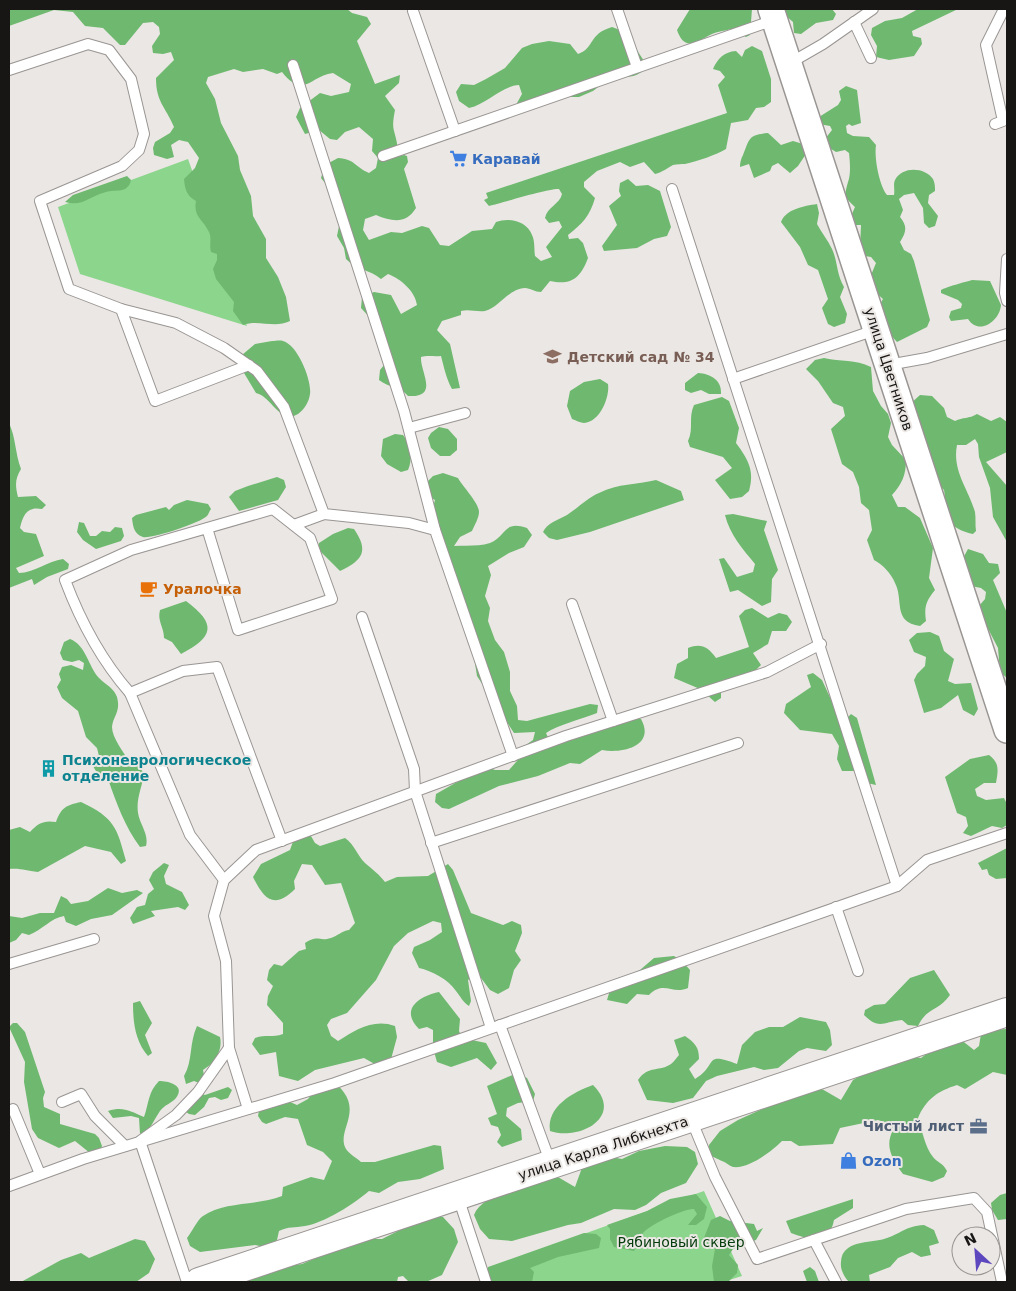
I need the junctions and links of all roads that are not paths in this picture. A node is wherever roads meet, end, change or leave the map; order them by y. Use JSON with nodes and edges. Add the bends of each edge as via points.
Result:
{"nodes":[{"id":1,"x":617,"y":9,"type":"edge"},
{"id":2,"x":874,"y":9,"type":"edge"},
{"id":3,"x":1004,"y":9,"type":"edge"},
{"id":4,"x":413,"y":11,"type":"dead end"},
{"id":5,"x":773,"y":14,"type":"edge"},
{"id":6,"x":854,"y":22,"type":"junction"},
{"id":7,"x":871,"y":58,"type":"dead end"},
{"id":8,"x":789,"y":64,"type":"junction"},
{"id":9,"x":293,"y":65,"type":"dead end"},
{"id":10,"x":637,"y":67,"type":"junction"},
{"id":11,"x":9,"y":70,"type":"edge"},
{"id":12,"x":995,"y":124,"type":"dead end"},
{"id":13,"x":456,"y":131,"type":"junction"},
{"id":14,"x":383,"y":156,"type":"dead end"},
{"id":15,"x":672,"y":189,"type":"dead end"},
{"id":16,"x":1007,"y":258,"type":"edge"},
{"id":17,"x":1007,"y":301,"type":"edge"},
{"id":18,"x":121,"y":309,"type":"junction"},
{"id":19,"x":876,"y":330,"type":"junction"},
{"id":20,"x":1007,"y":334,"type":"edge"},
{"id":21,"x":249,"y":365,"type":"junction"},
{"id":22,"x":888,"y":366,"type":"junction"},
{"id":23,"x":733,"y":380,"type":"junction"},
{"id":24,"x":465,"y":413,"type":"dead end"},
{"id":25,"x":409,"y":428,"type":"junction"},
{"id":26,"x":324,"y":514,"type":"junction"},
{"id":27,"x":294,"y":526,"type":"junction"},
{"id":28,"x":207,"y":528,"type":"junction"},
{"id":29,"x":435,"y":530,"type":"junction"},
{"id":30,"x":572,"y":604,"type":"dead end"},
{"id":31,"x":362,"y":617,"type":"dead end"},
{"id":32,"x":821,"y":644,"type":"junction"},
{"id":33,"x":130,"y":693,"type":"junction"},
{"id":34,"x":613,"y":721,"type":"junction"},
{"id":35,"x":1007,"y":730,"type":"edge"},
{"id":36,"x":738,"y":743,"type":"dead end"},
{"id":37,"x":513,"y":756,"type":"junction"},
{"id":38,"x":415,"y":791,"type":"junction"},
{"id":39,"x":1007,"y":833,"type":"edge"},
{"id":40,"x":282,"y":841,"type":"junction"},
{"id":41,"x":431,"y":843,"type":"junction"},
{"id":42,"x":224,"y":880,"type":"junction"},
{"id":43,"x":897,"y":886,"type":"junction"},
{"id":44,"x":836,"y":907,"type":"junction"},
{"id":45,"x":94,"y":939,"type":"dead end"},
{"id":46,"x":9,"y":964,"type":"edge"},
{"id":47,"x":858,"y":970,"type":"dead end"},
{"id":48,"x":1007,"y":1012,"type":"edge"},
{"id":49,"x":495,"y":1027,"type":"junction"},
{"id":50,"x":229,"y":1048,"type":"junction"},
{"id":51,"x":62,"y":1102,"type":"dead end"},
{"id":52,"x":13,"y":1109,"type":"dead end"},
{"id":53,"x":248,"y":1109,"type":"junction"},
{"id":54,"x":691,"y":1118,"type":"junction"},
{"id":55,"x":140,"y":1141,"type":"junction"},
{"id":56,"x":125,"y":1146,"type":"junction"},
{"id":57,"x":551,"y":1165,"type":"junction"},
{"id":58,"x":40,"y":1174,"type":"junction"},
{"id":59,"x":9,"y":1186,"type":"edge"},
{"id":60,"x":458,"y":1196,"type":"junction"},
{"id":61,"x":814,"y":1240,"type":"junction"},
{"id":62,"x":187,"y":1282,"type":"edge"},
{"id":63,"x":199,"y":1282,"type":"edge"},
{"id":64,"x":486,"y":1282,"type":"edge"},
{"id":65,"x":836,"y":1282,"type":"edge"},
{"id":66,"x":1002,"y":1282,"type":"edge"}],
"edges":[{"from":1,"to":10,"type":"lane"},
{"from":2,"to":6,"type":"lane"},
{"from":3,"to":12,"type":"lane","via":[[986,45],[1003,121]]},
{"from":4,"to":13,"type":"lane"},
{"from":5,"to":8,"type":"street","name":"улица Цветников"},
{"from":5,"to":10,"type":"lane"},
{"from":6,"to":7,"type":"lane"},
{"from":6,"to":8,"type":"lane"},
{"from":8,"to":19,"type":"street","name":"улица Цветников"},
{"from":9,"to":25,"type":"lane"},
{"from":10,"to":13,"type":"lane"},
{"from":11,"to":18,"type":"lane","via":[[88,44],[109,50],[131,79],[144,134],[139,150],[122,166],[40,201],[69,289]]},
{"from":13,"to":14,"type":"lane"},
{"from":15,"to":23,"type":"lane"},
{"from":16,"to":17,"type":"lane"},
{"from":18,"to":21,"type":"lane","via":[[176,323]]},
{"from":18,"to":21,"type":"lane","via":[[154,401]]},
{"from":19,"to":22,"type":"street","name":"улица Цветников"},
{"from":19,"to":23,"type":"lane"},
{"from":20,"to":22,"type":"lane"},
{"from":21,"to":26,"type":"lane","via":[[257,370],[284,407]]},
{"from":22,"to":35,"type":"street","name":"улица Цветников"},
{"from":23,"to":32,"type":"lane"},
{"from":24,"to":25,"type":"lane"},
{"from":25,"to":29,"type":"lane"},
{"from":26,"to":27,"type":"lane"},
{"from":26,"to":29,"type":"lane","via":[[409,523]]},
{"from":27,"to":28,"type":"lane","via":[[273,509]]},
{"from":27,"to":28,"type":"lane","via":[[310,538],[332,598],[238,630]]},
{"from":28,"to":33,"type":"lane","via":[[131,550],[65,580],[114,674]]},
{"from":29,"to":37,"type":"lane"},
{"from":30,"to":34,"type":"lane"},
{"from":31,"to":38,"type":"lane","via":[[414,769]]},
{"from":32,"to":34,"type":"lane","via":[[767,672]]},
{"from":32,"to":43,"type":"lane"},
{"from":33,"to":40,"type":"lane","via":[[183,671],[217,667]]},
{"from":33,"to":42,"type":"lane","via":[[190,835]]},
{"from":34,"to":37,"type":"lane"},
{"from":36,"to":41,"type":"lane"},
{"from":37,"to":38,"type":"lane"},
{"from":38,"to":40,"type":"lane"},
{"from":38,"to":41,"type":"lane"},
{"from":39,"to":43,"type":"lane","via":[[928,860]]},
{"from":40,"to":42,"type":"lane","via":[[256,850]]},
{"from":41,"to":49,"type":"lane"},
{"from":42,"to":50,"type":"lane","via":[[214,916],[226,961]]},
{"from":43,"to":44,"type":"lane"},
{"from":44,"to":47,"type":"lane"},
{"from":44,"to":49,"type":"lane"},
{"from":45,"to":46,"type":"lane"},
{"from":48,"to":54,"type":"main road","name":"улица Карла Либкнехта"},
{"from":49,"to":53,"type":"lane","via":[[335,1083]]},
{"from":49,"to":57,"type":"lane"},
{"from":50,"to":53,"type":"lane"},
{"from":50,"to":55,"type":"lane","via":[[198,1092],[176,1115]]},
{"from":51,"to":56,"type":"lane","via":[[81,1094],[95,1116]]},
{"from":52,"to":58,"type":"lane"},
{"from":53,"to":55,"type":"lane"},
{"from":54,"to":57,"type":"main road","name":"улица Карла Либкнехта"},
{"from":54,"to":61,"type":"lane","via":[[715,1177],[757,1258]]},
{"from":55,"to":56,"type":"lane"},
{"from":55,"to":62,"type":"lane"},
{"from":56,"to":58,"type":"lane"},
{"from":57,"to":60,"type":"main road","name":"улица Карла Либкнехта"},
{"from":58,"to":59,"type":"lane"},
{"from":60,"to":63,"type":"main road","name":"улица Карла Либкнехта"},
{"from":60,"to":64,"type":"lane"},
{"from":61,"to":65,"type":"lane"},
{"from":61,"to":66,"type":"lane","via":[[906,1209],[974,1198],[987,1212]]}]}
